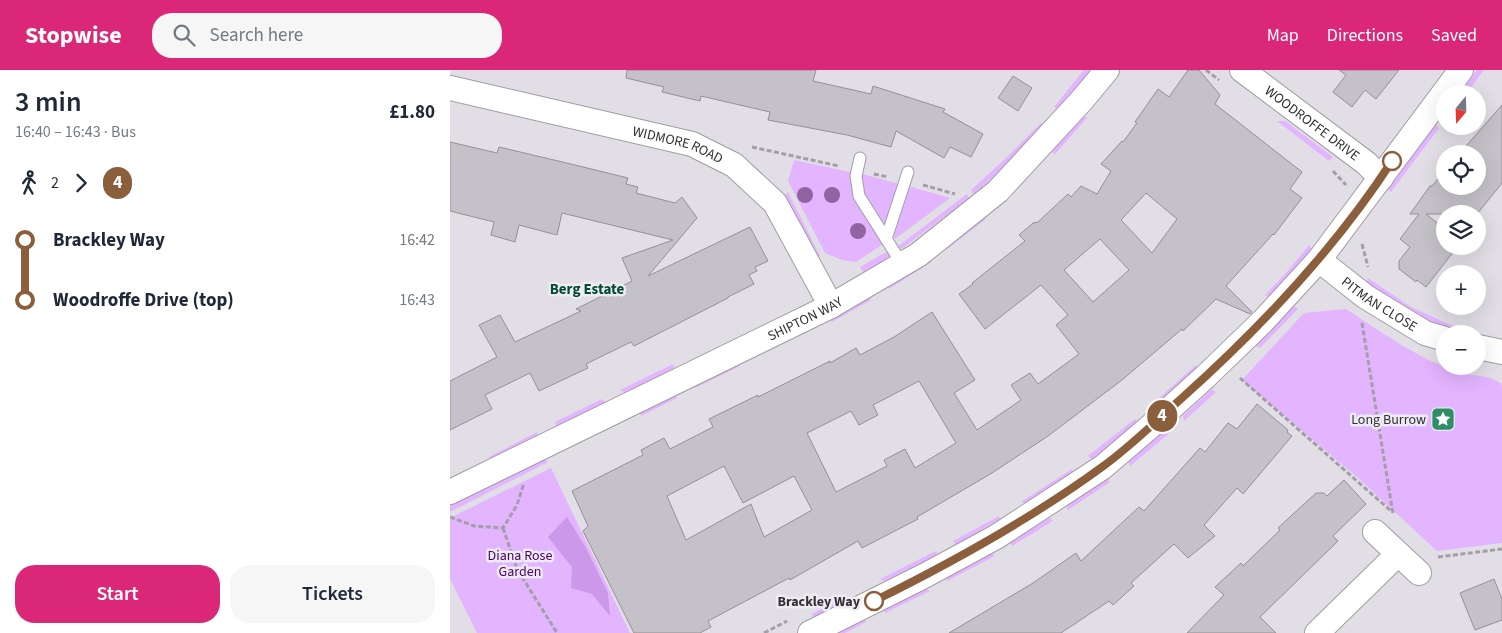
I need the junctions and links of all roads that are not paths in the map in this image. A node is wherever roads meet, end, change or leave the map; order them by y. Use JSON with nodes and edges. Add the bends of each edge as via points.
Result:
{"nodes":[{"id":1,"x":1107,"y":70,"type":"edge"},
{"id":2,"x":1242,"y":70,"type":"edge"},
{"id":3,"x":1461,"y":70,"type":"edge"},
{"id":4,"x":450,"y":88,"type":"edge"},
{"id":5,"x":860,"y":158,"type":"dead end"},
{"id":6,"x":1373,"y":171,"type":"junction"},
{"id":7,"x":908,"y":172,"type":"dead end"},
{"id":8,"x":886,"y":239,"type":"junction"},
{"id":9,"x":1319,"y":260,"type":"junction"},
{"id":10,"x":902,"y":264,"type":"junction"},
{"id":11,"x":831,"y":306,"type":"junction"},
{"id":12,"x":1436,"y":336,"type":"edge"},
{"id":13,"x":1486,"y":349,"type":"edge"},
{"id":14,"x":1502,"y":352,"type":"edge"},
{"id":15,"x":450,"y":492,"type":"edge"},
{"id":16,"x":1375,"y":532,"type":"road end"},
{"id":17,"x":1398,"y":554,"type":"junction"},
{"id":18,"x":1419,"y":573,"type":"road end"},
{"id":19,"x":810,"y":633,"type":"edge"},
{"id":20,"x":1318,"y":633,"type":"edge"}],
"edges":[{"from":1,"to":10,"type":"street","name":"SHIPTON WAY","via":[[998,191],[918,255]]},
{"from":2,"to":6,"type":"street","name":"WOODROFFE DRIVE"},
{"from":3,"to":6,"type":"street","via":[[1392,160]]},
{"from":4,"to":11,"type":"street","name":"WIDMORE ROAD","via":[[692,144],[734,165],[775,202]]},
{"from":5,"to":8,"type":"lane","via":[[856,176],[859,196]]},
{"from":6,"to":9,"type":"street"},
{"from":7,"to":8,"type":"lane"},
{"from":8,"to":10,"type":"lane"},
{"from":9,"to":12,"type":"street","name":"PITMAN CLOSE","via":[[1366,297],[1425,333]]},
{"from":9,"to":19,"type":"street","via":[[1205,377],[1103,467],[996,537]]},
{"from":10,"to":11,"type":"street","name":"SHIPTON WAY"},
{"from":11,"to":15,"type":"street","name":"SHIPTON WAY"},
{"from":13,"to":14,"type":"street"},
{"from":16,"to":17,"type":"street"},
{"from":17,"to":18,"type":"street"},
{"from":17,"to":20,"type":"street"}]}
